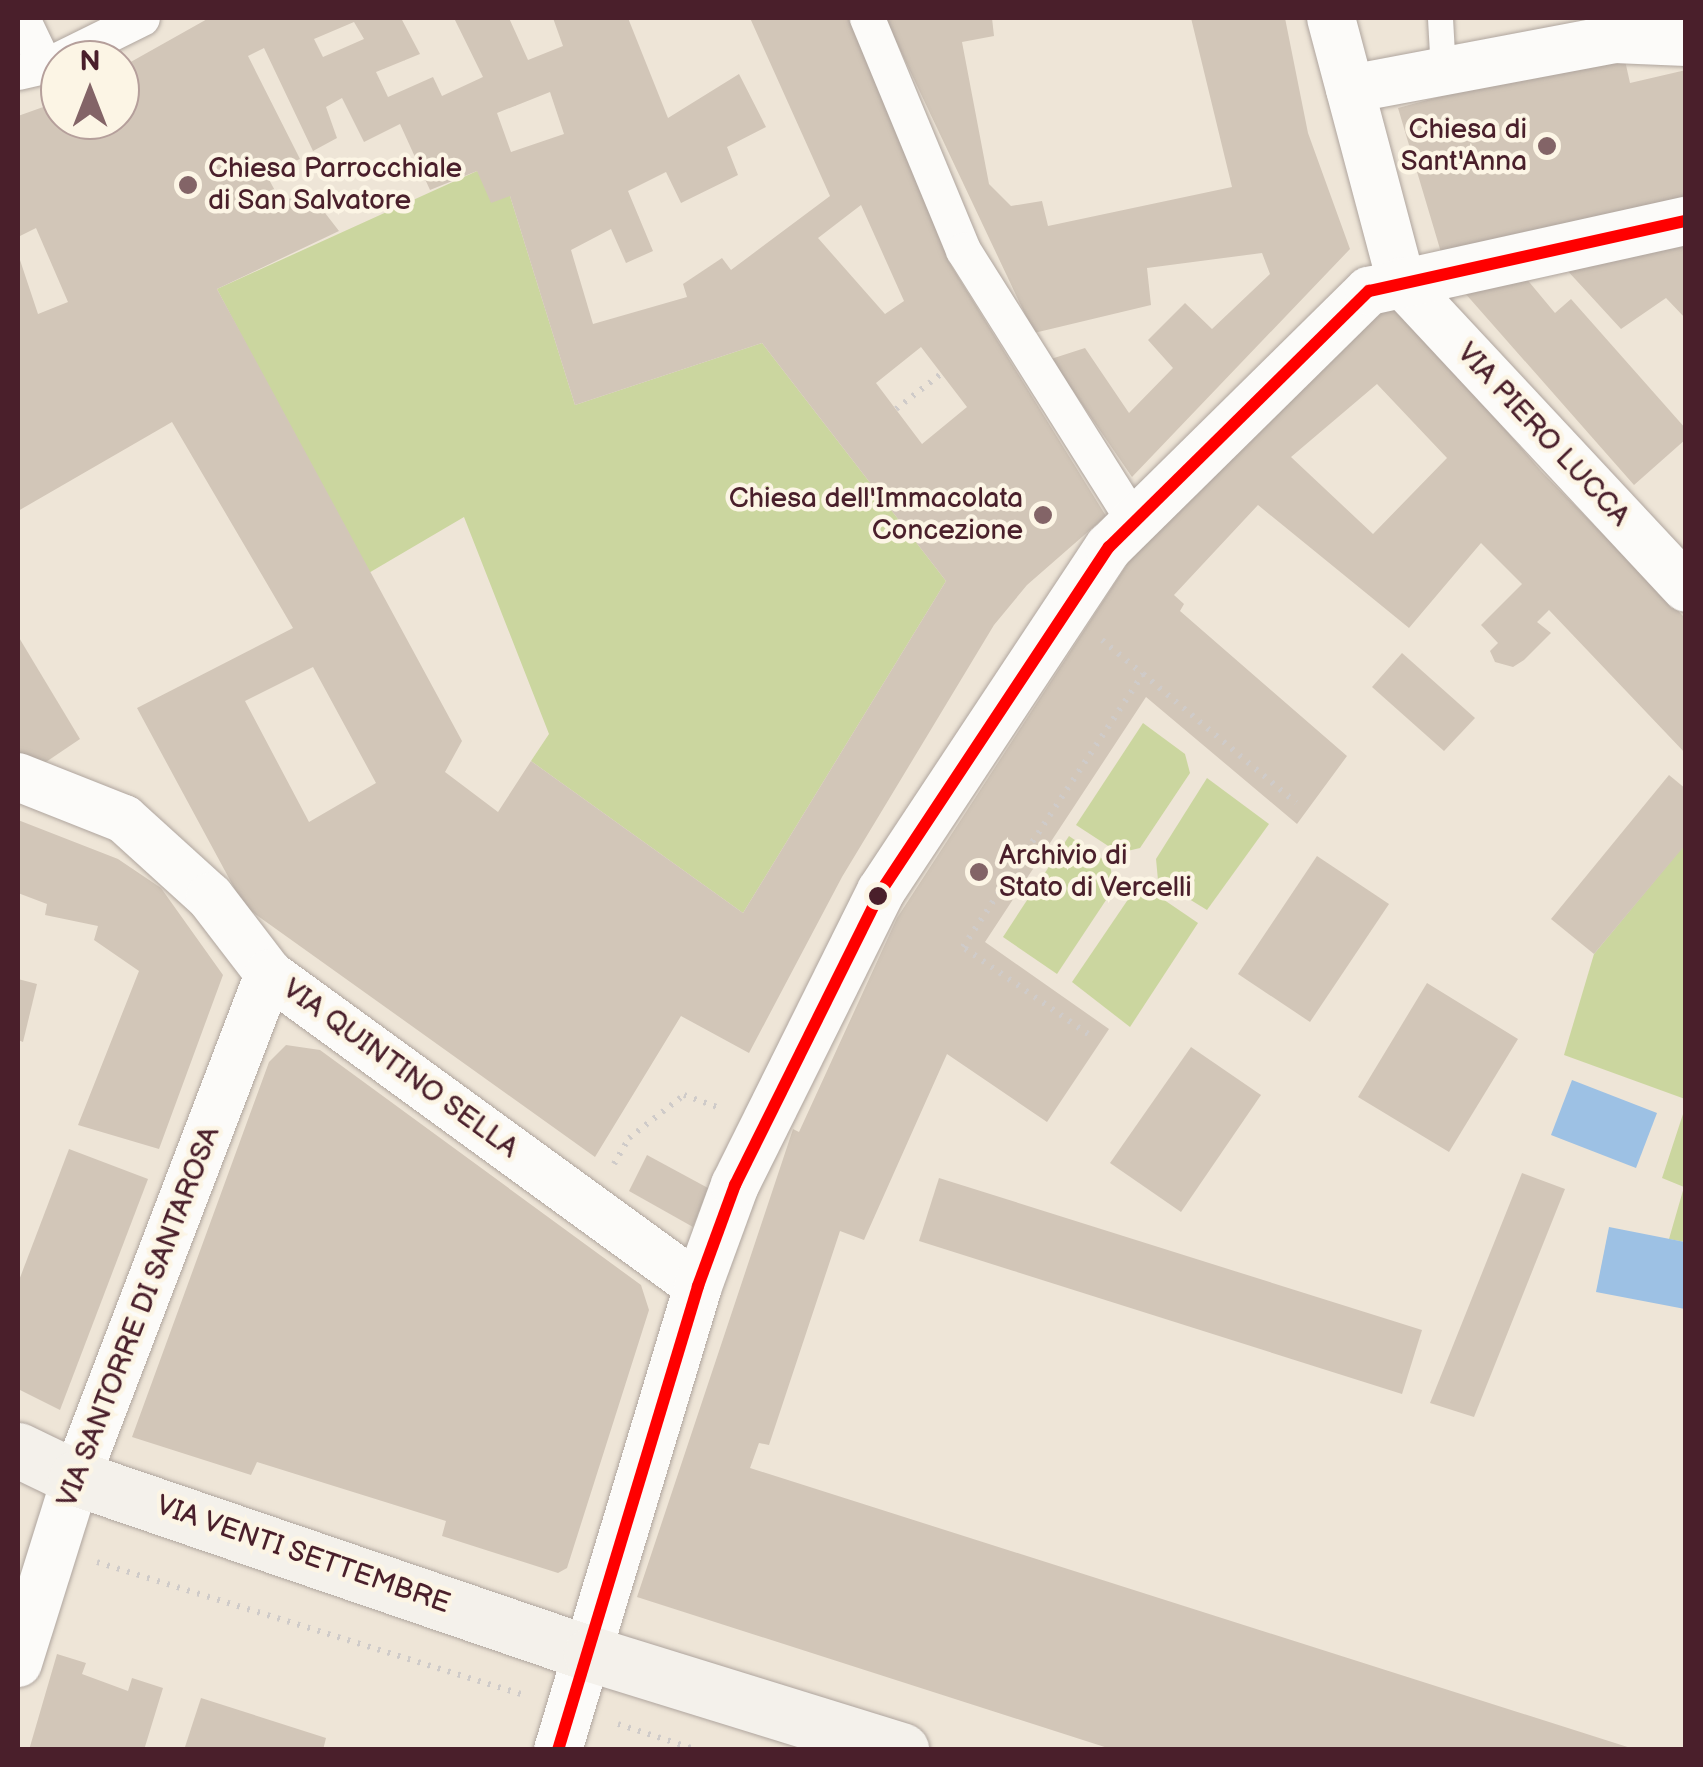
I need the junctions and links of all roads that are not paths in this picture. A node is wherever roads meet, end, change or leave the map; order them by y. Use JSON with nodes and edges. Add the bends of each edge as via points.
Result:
{"nodes":[{"id":1,"x":22,"y":18,"type":"edge"},
{"id":2,"x":142,"y":18,"type":"edge"},
{"id":3,"x":866,"y":18,"type":"edge"},
{"id":4,"x":1331,"y":18,"type":"edge"},
{"id":5,"x":1440,"y":18,"type":"edge"},
{"id":6,"x":1686,"y":42,"type":"edge"},
{"id":7,"x":31,"y":69,"type":"edge"},
{"id":8,"x":1443,"y":72,"type":"junction"},
{"id":9,"x":1350,"y":89,"type":"junction"},
{"id":10,"x":1686,"y":221,"type":"edge"},
{"id":11,"x":1401,"y":282,"type":"junction"},
{"id":12,"x":1133,"y":520,"type":"junction"},
{"id":13,"x":1686,"y":588,"type":"edge"},
{"id":14,"x":18,"y":777,"type":"edge"},
{"id":15,"x":270,"y":974,"type":"junction"},
{"id":16,"x":698,"y":1286,"type":"junction"},
{"id":17,"x":18,"y":1450,"type":"edge"},
{"id":18,"x":76,"y":1478,"type":"junction"},
{"id":19,"x":591,"y":1654,"type":"junction"},
{"id":20,"x":18,"y":1663,"type":"edge"},
{"id":21,"x":558,"y":1750,"type":"edge"},
{"id":22,"x":901,"y":1750,"type":"edge"}],
"edges":[{"from":1,"to":7,"type":"street"},
{"from":2,"to":7,"type":"street"},
{"from":3,"to":12,"type":"street","via":[[963,250]]},
{"from":4,"to":9,"type":"street"},
{"from":5,"to":8,"type":"lane"},
{"from":6,"to":8,"type":"street","via":[[1615,39]]},
{"from":8,"to":9,"type":"street"},
{"from":9,"to":11,"type":"street"},
{"from":10,"to":11,"type":"street"},
{"from":11,"to":12,"type":"street","via":[[1369,291]]},
{"from":11,"to":13,"type":"street","name":"VIA PIERO LUCCA"},
{"from":12,"to":16,"type":"street","via":[[946,817],[881,891],[839,1012],[736,1185]]},
{"from":14,"to":15,"type":"street","name":"VIA QUINTINO SELLA","via":[[124,820],[210,897]]},
{"from":15,"to":16,"type":"street","name":"VIA QUINTINO SELLA"},
{"from":15,"to":18,"type":"street","name":"VIA SANTORRE DI SANTAROSA"},
{"from":16,"to":19,"type":"street"},
{"from":17,"to":18,"type":"main road","name":"VIA VENTI SETTEMBRE"},
{"from":18,"to":19,"type":"main road","name":"VIA VENTI SETTEMBRE"},
{"from":18,"to":20,"type":"street","name":"VIA SANTORRE DI SANTAROSA"},
{"from":19,"to":21,"type":"street"},
{"from":19,"to":22,"type":"main road","name":"VIA VENTI SETTEMBRE"}]}
